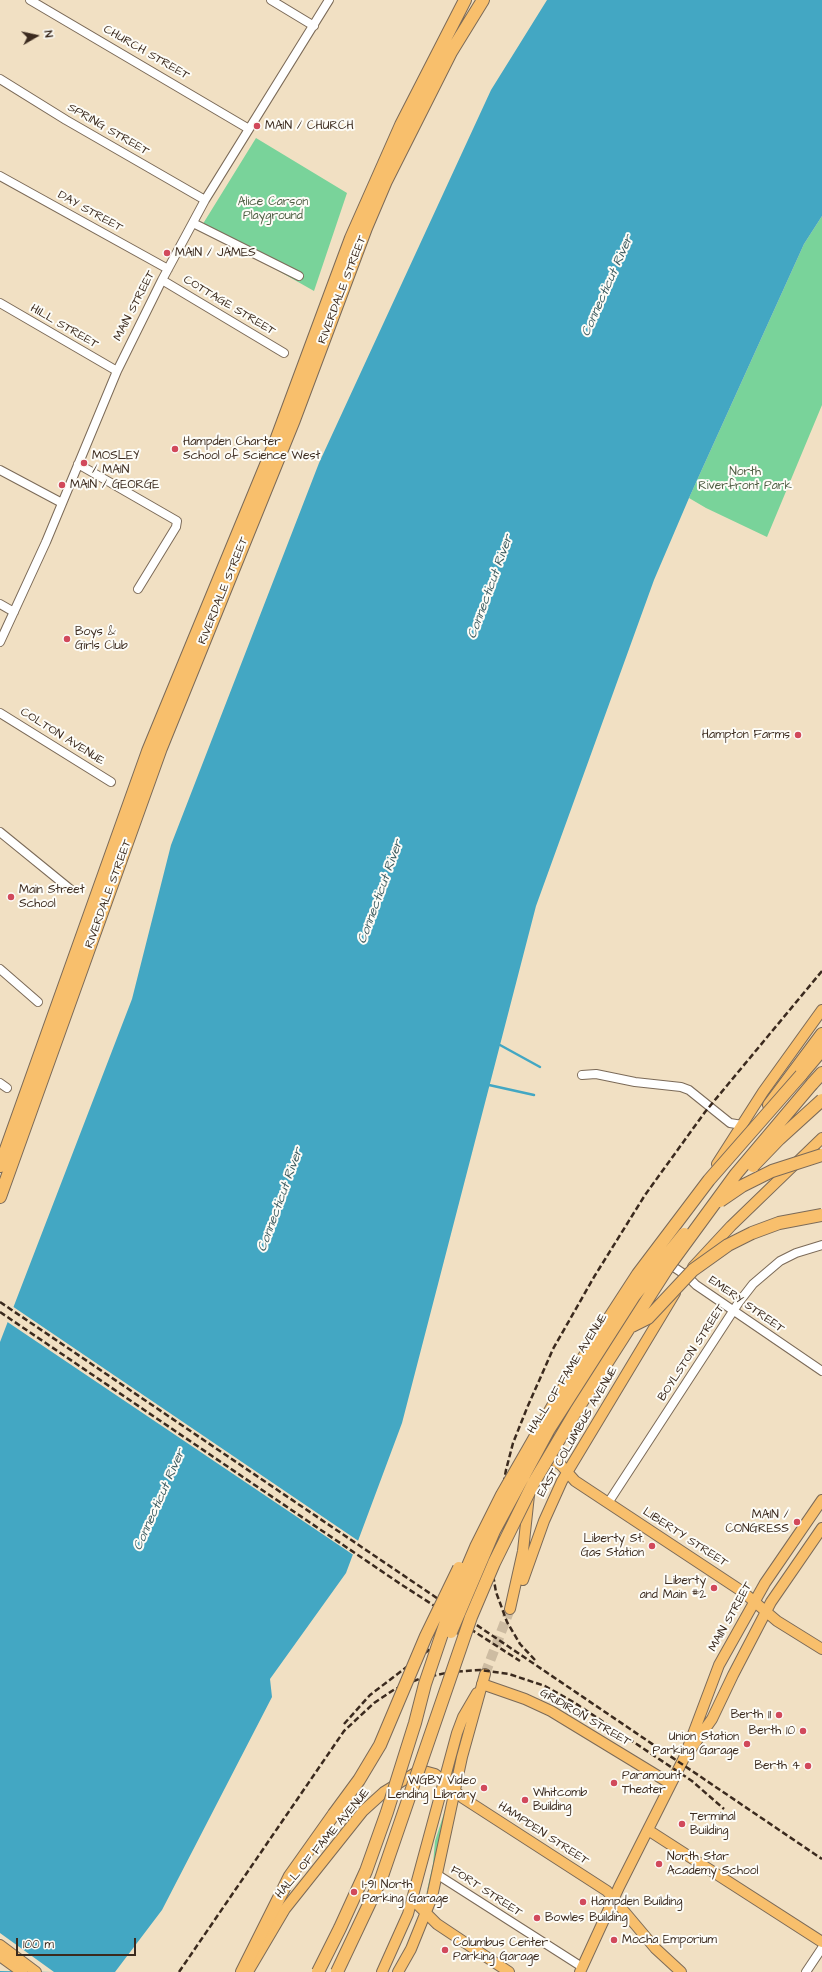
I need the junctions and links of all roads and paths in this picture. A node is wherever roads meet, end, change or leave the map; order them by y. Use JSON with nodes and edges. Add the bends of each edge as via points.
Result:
{"nodes":[{"id":1,"x":30,"y":0,"type":"edge"},
{"id":2,"x":271,"y":0,"type":"edge"},
{"id":3,"x":329,"y":0,"type":"edge"},
{"id":4,"x":465,"y":0,"type":"edge"},
{"id":5,"x":483,"y":0,"type":"edge"},
{"id":6,"x":488,"y":0,"type":"edge"},
{"id":7,"x":314,"y":26,"type":"junction"},
{"id":8,"x":451,"y":52,"type":"junction"},
{"id":9,"x":0,"y":79,"type":"edge"},
{"id":10,"x":249,"y":129,"type":"junction"},
{"id":11,"x":0,"y":176,"type":"edge"},
{"id":12,"x":205,"y":200,"type":"junction"},
{"id":13,"x":193,"y":223,"type":"junction"},
{"id":14,"x":168,"y":270,"type":"junction"},
{"id":15,"x":299,"y":276,"type":"dead end"},
{"id":16,"x":162,"y":280,"type":"junction"},
{"id":17,"x":0,"y":304,"type":"edge"},
{"id":18,"x":284,"y":353,"type":"dead end"},
{"id":19,"x":116,"y":371,"type":"junction"},
{"id":20,"x":78,"y":464,"type":"junction"},
{"id":21,"x":0,"y":470,"type":"edge"},
{"id":22,"x":62,"y":503,"type":"junction"},
{"id":23,"x":138,"y":589,"type":"dead end"},
{"id":24,"x":0,"y":604,"type":"edge"},
{"id":25,"x":14,"y":612,"type":"junction"},
{"id":26,"x":0,"y":642,"type":"edge"},
{"id":27,"x":0,"y":713,"type":"edge"},
{"id":28,"x":111,"y":782,"type":"dead end"},
{"id":29,"x":0,"y":832,"type":"edge"},
{"id":30,"x":70,"y":889,"type":"dead end"},
{"id":31,"x":0,"y":969,"type":"edge"},
{"id":32,"x":38,"y":1002,"type":"dead end"},
{"id":33,"x":822,"y":1010,"type":"edge"},
{"id":34,"x":822,"y":1034,"type":"edge"},
{"id":35,"x":822,"y":1050,"type":"edge"},
{"id":36,"x":798,"y":1072,"type":"junction"},
{"id":37,"x":822,"y":1073,"type":"edge"},
{"id":38,"x":582,"y":1075,"type":"dead end"},
{"id":39,"x":0,"y":1083,"type":"edge"},
{"id":40,"x":7,"y":1088,"type":"dead end"},
{"id":41,"x":822,"y":1100,"type":"edge"},
{"id":42,"x":744,"y":1131,"type":"junction"},
{"id":43,"x":822,"y":1138,"type":"edge"},
{"id":44,"x":822,"y":1155,"type":"edge"},
{"id":45,"x":0,"y":1166,"type":"edge"},
{"id":46,"x":0,"y":1197,"type":"edge"},
{"id":47,"x":822,"y":1215,"type":"edge"},
{"id":48,"x":685,"y":1244,"type":"junction"},
{"id":49,"x":822,"y":1245,"type":"edge"},
{"id":50,"x":659,"y":1257,"type":"junction"},
{"id":51,"x":687,"y":1276,"type":"junction"},
{"id":52,"x":635,"y":1292,"type":"junction"},
{"id":53,"x":667,"y":1308,"type":"junction"},
{"id":54,"x":734,"y":1310,"type":"junction"},
{"id":55,"x":629,"y":1328,"type":"junction"},
{"id":56,"x":822,"y":1371,"type":"edge"},
{"id":57,"x":539,"y":1444,"type":"junction"},
{"id":58,"x":568,"y":1472,"type":"junction"},
{"id":59,"x":822,"y":1500,"type":"edge"},
{"id":60,"x":608,"y":1503,"type":"junction"},
{"id":61,"x":489,"y":1521,"type":"junction"},
{"id":62,"x":822,"y":1528,"type":"edge"},
{"id":63,"x":753,"y":1601,"type":"junction"},
{"id":64,"x":510,"y":1609,"type":"joint"},
{"id":65,"x":766,"y":1612,"type":"junction"},
{"id":66,"x":822,"y":1649,"type":"edge"},
{"id":67,"x":485,"y":1674,"type":"tunnel mouth"},
{"id":68,"x":482,"y":1684,"type":"junction"},
{"id":69,"x":415,"y":1723,"type":"junction"},
{"id":70,"x":684,"y":1758,"type":"junction"},
{"id":71,"x":444,"y":1781,"type":"junction"},
{"id":72,"x":671,"y":1784,"type":"junction"},
{"id":73,"x":456,"y":1791,"type":"junction"},
{"id":74,"x":648,"y":1830,"type":"junction"},
{"id":75,"x":438,"y":1875,"type":"junction"},
{"id":76,"x":413,"y":1900,"type":"junction"},
{"id":77,"x":614,"y":1900,"type":"junction"},
{"id":78,"x":426,"y":1913,"type":"junction"},
{"id":79,"x":822,"y":1942,"type":"edge"},
{"id":80,"x":0,"y":1946,"type":"edge"},
{"id":81,"x":822,"y":1948,"type":"edge"},
{"id":82,"x":0,"y":1956,"type":"edge"},
{"id":83,"x":581,"y":1970,"type":"edge"},
{"id":84,"x":22,"y":1972,"type":"edge"},
{"id":85,"x":36,"y":1972,"type":"edge"},
{"id":86,"x":242,"y":1972,"type":"edge"},
{"id":87,"x":247,"y":1972,"type":"edge"},
{"id":88,"x":318,"y":1972,"type":"edge"},
{"id":89,"x":338,"y":1972,"type":"edge"},
{"id":90,"x":382,"y":1972,"type":"edge"},
{"id":91,"x":398,"y":1972,"type":"edge"},
{"id":92,"x":509,"y":1972,"type":"edge"},
{"id":93,"x":681,"y":1972,"type":"edge"},
{"id":94,"x":806,"y":1972,"type":"edge"}],
"edges":[{"from":1,"to":10,"type":"street","name":"CHURCH STREET"},
{"from":2,"to":7,"type":"street"},
{"from":3,"to":7,"type":"street","name":"MAIN STREET"},
{"from":4,"to":45,"type":"highway","name":"RIVERDALE STREET","via":[[401,125],[348,244],[275,443],[148,751]]},
{"from":5,"to":8,"type":"highway","name":"RIVERDALE STREET"},
{"from":6,"to":8,"type":"highway"},
{"from":7,"to":10,"type":"street","name":"MAIN STREET"},
{"from":8,"to":46,"type":"highway","name":"RIVERDALE STREET","via":[[386,181],[366,228],[294,420],[160,748]]},
{"from":9,"to":12,"type":"street","name":"SPRING STREET"},
{"from":10,"to":12,"type":"street","name":"MAIN STREET"},
{"from":11,"to":14,"type":"street","name":"DAY STREET"},
{"from":12,"to":13,"type":"street","name":"MAIN STREET"},
{"from":13,"to":14,"type":"street","name":"MAIN STREET"},
{"from":13,"to":15,"type":"street"},
{"from":14,"to":16,"type":"street","name":"MAIN STREET"},
{"from":16,"to":18,"type":"street","name":"COTTAGE STREET"},
{"from":16,"to":19,"type":"street","name":"MAIN STREET"},
{"from":17,"to":19,"type":"street","name":"HILL STREET"},
{"from":19,"to":20,"type":"street","name":"MAIN STREET"},
{"from":20,"to":22,"type":"street","name":"MAIN STREET"},
{"from":20,"to":23,"type":"street","via":[[177,522]]},
{"from":21,"to":22,"type":"street"},
{"from":22,"to":25,"type":"street","name":"MAIN STREET"},
{"from":24,"to":25,"type":"street"},
{"from":25,"to":26,"type":"street","name":"MAIN STREET"},
{"from":27,"to":28,"type":"street","name":"COLTON AVENUE"},
{"from":29,"to":30,"type":"street"},
{"from":31,"to":32,"type":"street"},
{"from":33,"to":42,"type":"main road","name":"HALL OF FAME AVENUE","via":[[772,1079]]},
{"from":34,"to":36,"type":"highway"},
{"from":35,"to":36,"type":"highway"},
{"from":36,"to":42,"type":"highway","bridge":true},
{"from":37,"to":48,"type":"highway","bridge":true,"via":[[736,1174]]},
{"from":38,"to":42,"type":"street","via":[[596,1074],[641,1083],[681,1087],[689,1090]]},
{"from":39,"to":40,"type":"street"},
{"from":41,"to":48,"type":"highway","bridge":true,"via":[[760,1158]]},
{"from":42,"to":50,"type":"main road","name":"HALL OF FAME AVENUE"},
{"from":42,"to":61,"type":"highway","bridge":true,"via":[[605,1322],[545,1419]]},
{"from":43,"to":51,"type":"main road","name":"EAST COLUMBUS AVENUE","via":[[731,1226]]},
{"from":44,"to":69,"type":"highway","bridge":true,"via":[[772,1171],[721,1201],[682,1237],[634,1296],[565,1403],[501,1518],[458,1612],[433,1683]]},
{"from":47,"to":55,"type":"highway","bridge":true,"via":[[779,1223],[728,1245],[693,1270],[648,1318]]},
{"from":48,"to":55,"type":"highway","bridge":true},
{"from":49,"to":54,"type":"street","name":"BOYLSTON STREET","via":[[796,1252],[771,1267],[753,1284]]},
{"from":50,"to":51,"type":"street","name":"EMERY STREET"},
{"from":50,"to":52,"type":"main road","name":"HALL OF FAME AVENUE"},
{"from":51,"to":53,"type":"main road","name":"EAST COLUMBUS AVENUE"},
{"from":51,"to":54,"type":"street","name":"EMERY STREET"},
{"from":52,"to":53,"type":"main road","via":[[645,1287],[656,1289],[664,1297]]},
{"from":52,"to":57,"type":"main road","name":"HALL OF FAME AVENUE","via":[[557,1411]]},
{"from":53,"to":58,"type":"main road","name":"EAST COLUMBUS AVENUE"},
{"from":54,"to":56,"type":"street","name":"EMERY STREET"},
{"from":54,"to":60,"type":"street","name":"BOYLSTON STREET"},
{"from":55,"to":89,"type":"highway","bridge":true,"via":[[550,1454],[494,1563],[462,1644],[381,1879]]},
{"from":57,"to":58,"type":"main road","name":"LIBERTY STREET"},
{"from":57,"to":64,"type":"main road","name":"HALL OF FAME AVENUE","via":[[533,1464],[523,1551]]},
{"from":58,"to":60,"type":"main road","name":"LIBERTY STREET","via":[[575,1481]]},
{"from":58,"to":64,"type":"main road","name":"EAST COLUMBUS AVENUE","via":[[550,1506]]},
{"from":59,"to":63,"type":"main road","name":"MAIN STREET"},
{"from":60,"to":63,"type":"main road","name":"LIBERTY STREET"},
{"from":61,"to":69,"type":"highway","bridge":true,"via":[[453,1601]]},
{"from":61,"to":86,"type":"highway","bridge":true,"via":[[467,1553],[444,1597],[376,1753],[286,1882]]},
{"from":62,"to":65,"type":"main road","name":"MAIN STREET"},
{"from":63,"to":65,"type":"main road","name":"LIBERTY STREET"},
{"from":63,"to":70,"type":"main road","name":"MAIN STREET","via":[[716,1672]]},
{"from":65,"to":66,"type":"main road","name":"LIBERTY STREET"},
{"from":65,"to":70,"type":"main road","name":"MAIN STREET","via":[[712,1719]]},
{"from":67,"to":68,"type":"main road"},
{"from":68,"to":71,"type":"main road","via":[[463,1717]]},
{"from":68,"to":72,"type":"main road","name":"GRIDIRON STREET","via":[[526,1699],[551,1711]]},
{"from":68,"to":73,"type":"main road","via":[[474,1721],[462,1757]]},
{"from":69,"to":88,"type":"highway","bridge":true,"via":[[366,1871]]},
{"from":70,"to":72,"type":"main road","name":"MAIN STREET"},
{"from":71,"to":73,"type":"main road","name":"HAMPDEN STREET"},
{"from":71,"to":76,"type":"main road"},
{"from":71,"to":87,"type":"main road","name":"HALL OF FAME AVENUE","via":[[435,1774],[420,1771],[378,1796],[290,1903]]},
{"from":72,"to":74,"type":"main road","name":"MAIN STREET"},
{"from":73,"to":75,"type":"main road"},
{"from":73,"to":77,"type":"main road","name":"HAMPDEN STREET","via":[[607,1890]]},
{"from":74,"to":77,"type":"main road","name":"MAIN STREET"},
{"from":74,"to":79,"type":"main road"},
{"from":75,"to":78,"type":"main road"},
{"from":75,"to":83,"type":"street","name":"FORT STREET"},
{"from":76,"to":78,"type":"main road"},
{"from":76,"to":90,"type":"main road"},
{"from":77,"to":83,"type":"main road","name":"MAIN STREET"},
{"from":77,"to":93,"type":"main road","name":"HAMPDEN STREET","via":[[655,1948]]},
{"from":78,"to":91,"type":"main road","via":[[411,1950]]},
{"from":78,"to":92,"type":"main road","via":[[437,1924]]},
{"from":80,"to":85,"type":"main road"},
{"from":81,"to":94,"type":"street"},
{"from":82,"to":84,"type":"main road"}]}
